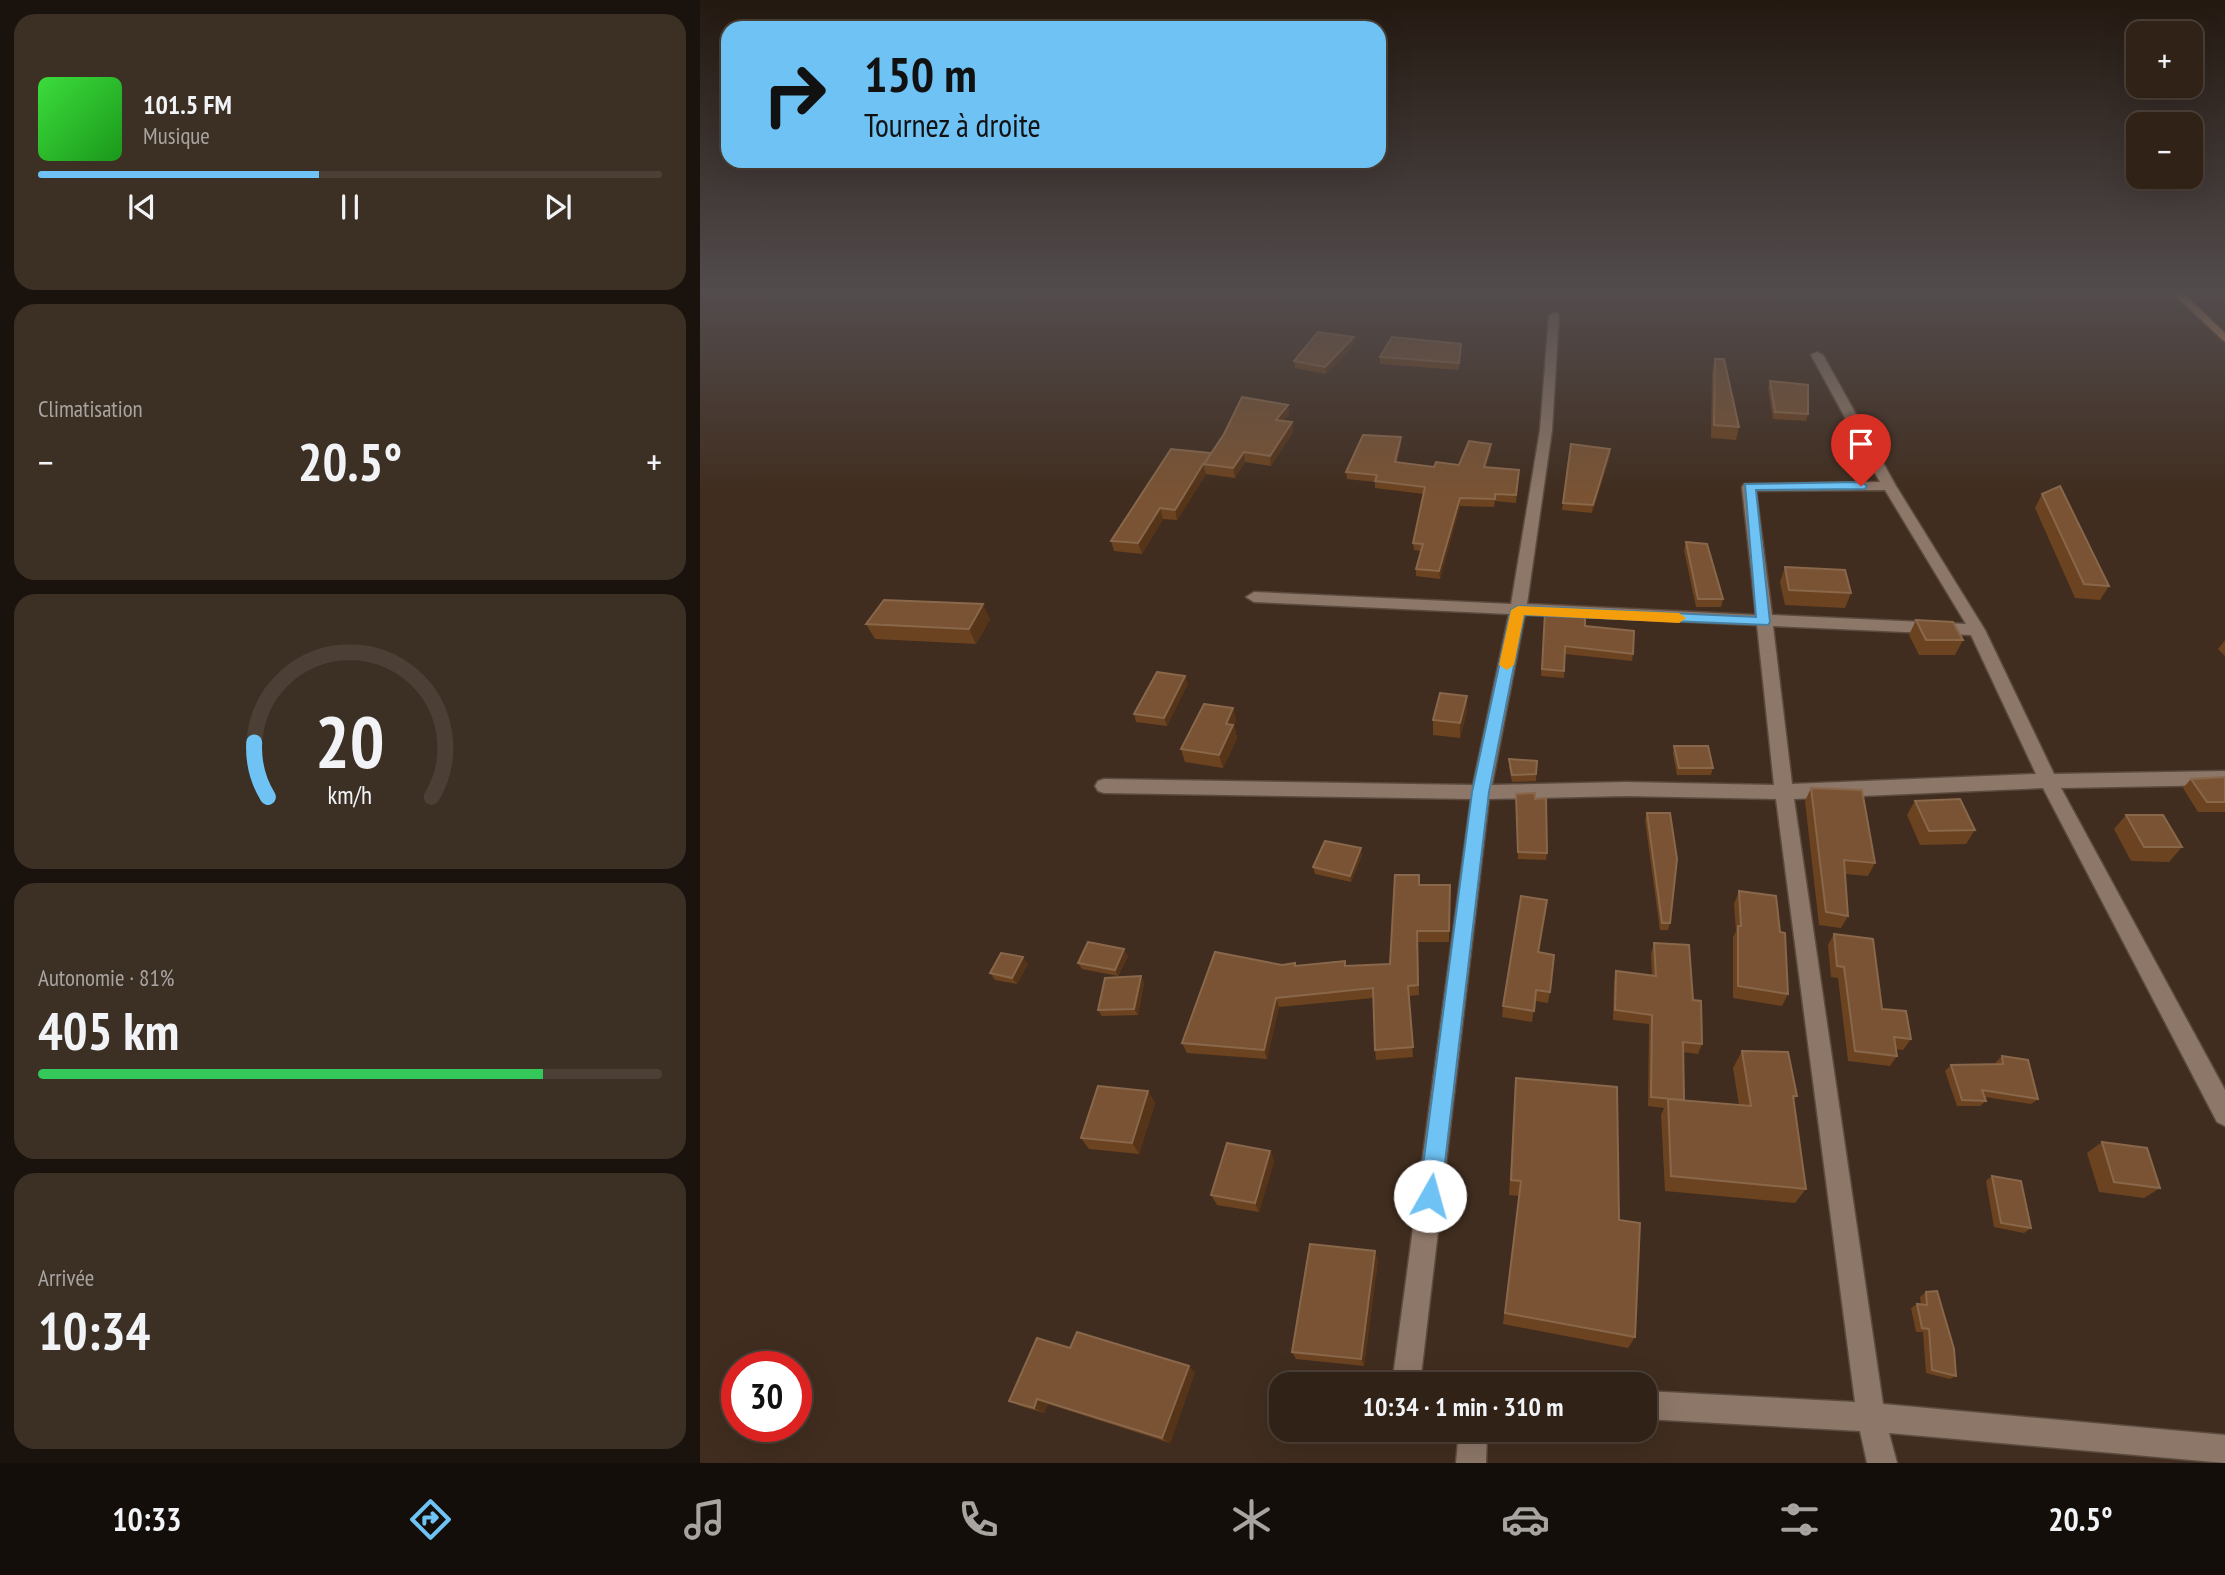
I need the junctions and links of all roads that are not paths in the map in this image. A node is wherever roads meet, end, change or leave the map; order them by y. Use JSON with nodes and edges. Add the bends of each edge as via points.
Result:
{"nodes":[{"id":1,"x":1551,"y":358,"type":"edge"},
{"id":2,"x":1819,"y":358,"type":"edge"},
{"id":3,"x":1889,"y":486,"type":"junction"},
{"id":4,"x":1254,"y":597,"type":"dead end"},
{"id":5,"x":1518,"y":610,"type":"junction"},
{"id":6,"x":1763,"y":622,"type":"junction"},
{"id":7,"x":1977,"y":630,"type":"junction"},
{"id":8,"x":2225,"y":778,"type":"edge"},
{"id":9,"x":2048,"y":781,"type":"junction"},
{"id":10,"x":1104,"y":786,"type":"dead end"},
{"id":11,"x":1481,"y":792,"type":"junction"},
{"id":12,"x":1784,"y":792,"type":"junction"},
{"id":13,"x":2225,"y":1114,"type":"edge"},
{"id":14,"x":1408,"y":1372,"type":"edge"},
{"id":15,"x":1657,"y":1406,"type":"edge"},
{"id":16,"x":1871,"y":1417,"type":"junction"},
{"id":17,"x":1472,"y":1442,"type":"edge"},
{"id":18,"x":2225,"y":1449,"type":"edge"},
{"id":19,"x":1471,"y":1463,"type":"edge"},
{"id":20,"x":1882,"y":1463,"type":"edge"}],
"edges":[{"from":1,"to":5,"type":"street","via":[[1546,430]]},
{"from":2,"to":3,"type":"street"},
{"from":3,"to":6,"type":"street","via":[[1749,486]]},
{"from":3,"to":7,"type":"street"},
{"from":4,"to":5,"type":"street"},
{"from":5,"to":6,"type":"street"},
{"from":5,"to":11,"type":"street"},
{"from":6,"to":7,"type":"street"},
{"from":6,"to":12,"type":"street"},
{"from":7,"to":9,"type":"street"},
{"from":8,"to":9,"type":"street"},
{"from":9,"to":12,"type":"street"},
{"from":9,"to":13,"type":"street"},
{"from":10,"to":11,"type":"street"},
{"from":11,"to":12,"type":"street"},
{"from":11,"to":14,"type":"street"},
{"from":12,"to":16,"type":"street"},
{"from":15,"to":16,"type":"street"},
{"from":16,"to":18,"type":"street"},
{"from":16,"to":20,"type":"street"},
{"from":17,"to":19,"type":"street"}]}
